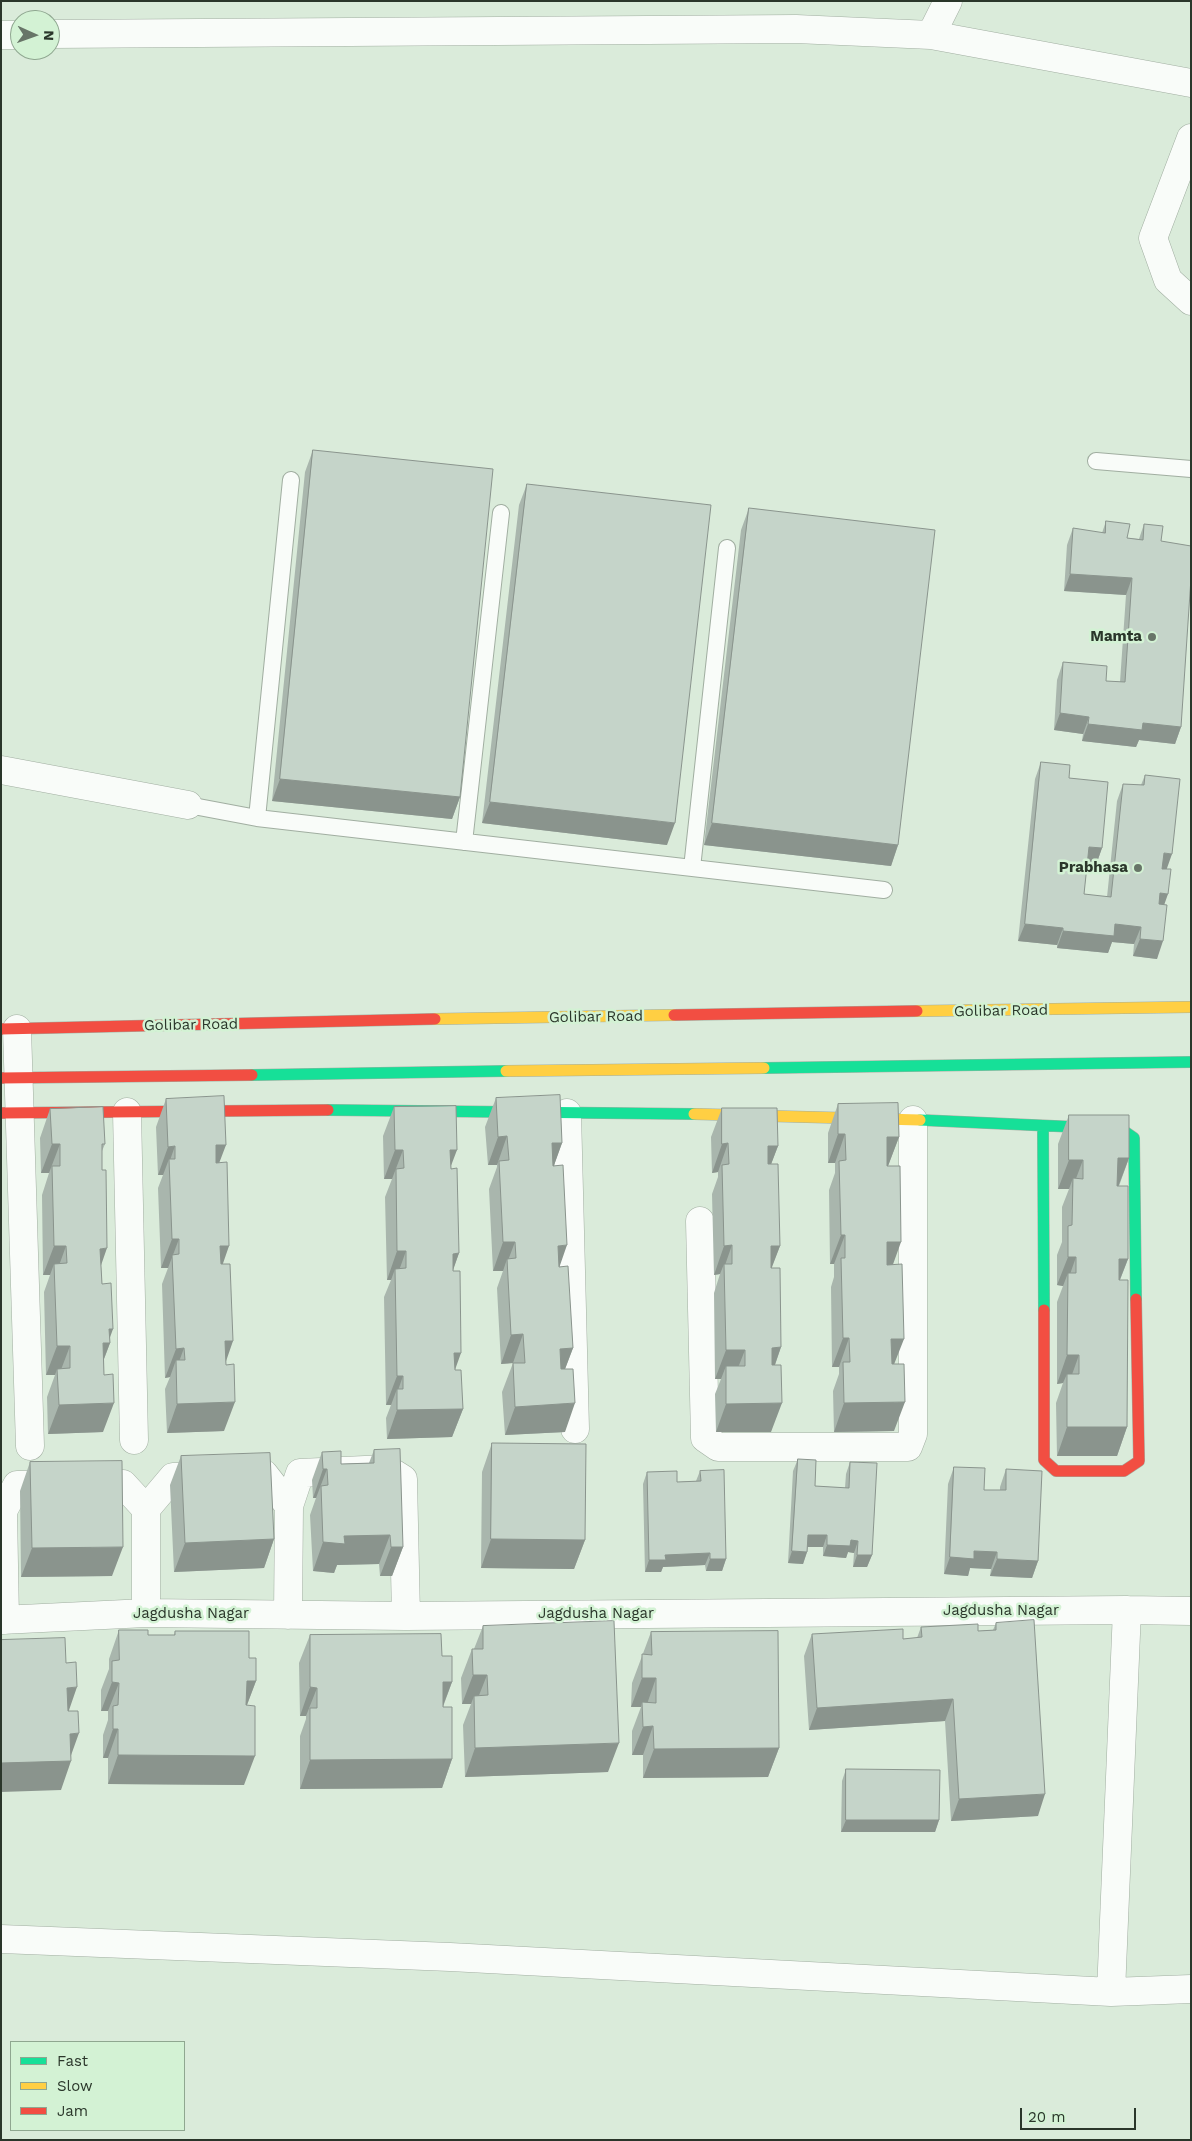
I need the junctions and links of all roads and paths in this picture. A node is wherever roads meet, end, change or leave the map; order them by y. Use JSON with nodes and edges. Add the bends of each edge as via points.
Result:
{"nodes":[{"id":1,"x":948,"y":1,"type":"edge"},
{"id":2,"x":60,"y":34,"type":"edge"},
{"id":3,"x":931,"y":35,"type":"junction"},
{"id":4,"x":1191,"y":83,"type":"edge"},
{"id":5,"x":1191,"y":138,"type":"edge"},
{"id":6,"x":1191,"y":301,"type":"edge"},
{"id":7,"x":1096,"y":461,"type":"dead end"},
{"id":8,"x":1191,"y":469,"type":"edge"},
{"id":9,"x":291,"y":480,"type":"dead end"},
{"id":10,"x":501,"y":513,"type":"dead end"},
{"id":11,"x":727,"y":548,"type":"dead end"},
{"id":12,"x":1,"y":770,"type":"edge"},
{"id":13,"x":188,"y":805,"type":"joint"},
{"id":14,"x":257,"y":818,"type":"junction"},
{"id":15,"x":464,"y":842,"type":"junction"},
{"id":16,"x":692,"y":868,"type":"junction"},
{"id":17,"x":884,"y":890,"type":"dead end"},
{"id":18,"x":1191,"y":1007,"type":"edge"},
{"id":19,"x":9,"y":1029,"type":"edge"},
{"id":20,"x":1191,"y":1062,"type":"edge"},
{"id":21,"x":10,"y":1078,"type":"edge"},
{"id":22,"x":10,"y":1112,"type":"edge"},
{"id":23,"x":127,"y":1112,"type":"junction"},
{"id":24,"x":568,"y":1113,"type":"junction"},
{"id":25,"x":913,"y":1120,"type":"junction"},
{"id":26,"x":1043,"y":1126,"type":"junction"},
{"id":27,"x":700,"y":1221,"type":"dead end"},
{"id":28,"x":575,"y":1429,"type":"edge"},
{"id":29,"x":134,"y":1440,"type":"dead end"},
{"id":30,"x":30,"y":1446,"type":"dead end"},
{"id":31,"x":289,"y":1506,"type":"junction"},
{"id":32,"x":146,"y":1509,"type":"junction"},
{"id":33,"x":2,"y":1510,"type":"edge"},
{"id":34,"x":1127,"y":1610,"type":"junction"},
{"id":35,"x":1191,"y":1611,"type":"edge"},
{"id":36,"x":146,"y":1613,"type":"junction"},
{"id":37,"x":288,"y":1614,"type":"junction"},
{"id":38,"x":406,"y":1616,"type":"junction"},
{"id":39,"x":3,"y":1620,"type":"edge"},
{"id":40,"x":1,"y":1939,"type":"edge"},
{"id":41,"x":1191,"y":1989,"type":"edge"},
{"id":42,"x":1111,"y":1992,"type":"junction"}],
"edges":[{"from":1,"to":3,"type":"street"},
{"from":2,"to":3,"type":"street","via":[[796,29]]},
{"from":3,"to":4,"type":"street"},
{"from":5,"to":6,"type":"street","via":[[1153,238],[1168,280]]},
{"from":7,"to":8,"type":"lane"},
{"from":9,"to":14,"type":"lane"},
{"from":10,"to":15,"type":"lane"},
{"from":11,"to":16,"type":"lane"},
{"from":12,"to":13,"type":"street"},
{"from":13,"to":14,"type":"lane"},
{"from":14,"to":15,"type":"lane"},
{"from":15,"to":16,"type":"lane"},
{"from":16,"to":17,"type":"lane"},
{"from":18,"to":19,"type":"street","name":"Golibar Road","via":[[447,1018]]},
{"from":19,"to":21,"type":"street"},
{"from":20,"to":21,"type":"street"},
{"from":21,"to":22,"type":"street"},
{"from":22,"to":23,"type":"street"},
{"from":22,"to":30,"type":"street"},
{"from":23,"to":24,"type":"street","via":[[363,1110]]},
{"from":23,"to":29,"type":"street"},
{"from":24,"to":25,"type":"street"},
{"from":24,"to":28,"type":"street"},
{"from":25,"to":26,"type":"street"},
{"from":25,"to":27,"type":"street","via":[[913,1434],[908,1446],[718,1447],[705,1438]]},
{"from":26,"to":26,"type":"street","via":[[1121,1129],[1134,1138],[1139,1461],[1124,1471],[1056,1471],[1044,1460]]},
{"from":31,"to":32,"type":"street","via":[[264,1474],[172,1477]]},
{"from":31,"to":37,"type":"street"},
{"from":31,"to":38,"type":"street","via":[[300,1472],[386,1469],[403,1479]]},
{"from":32,"to":33,"type":"street","via":[[123,1484],[55,1484],[17,1485]]},
{"from":32,"to":36,"type":"street"},
{"from":33,"to":39,"type":"street"},
{"from":34,"to":35,"type":"street","name":"Jagdusha Nagar"},
{"from":34,"to":38,"type":"street","name":"Jagdusha Nagar"},
{"from":34,"to":42,"type":"street"},
{"from":36,"to":37,"type":"street","name":"Jagdusha Nagar"},
{"from":36,"to":39,"type":"street","name":"Jagdusha Nagar"},
{"from":37,"to":38,"type":"street","name":"Jagdusha Nagar"},
{"from":40,"to":42,"type":"street","via":[[450,1957]]},
{"from":41,"to":42,"type":"street"}]}
